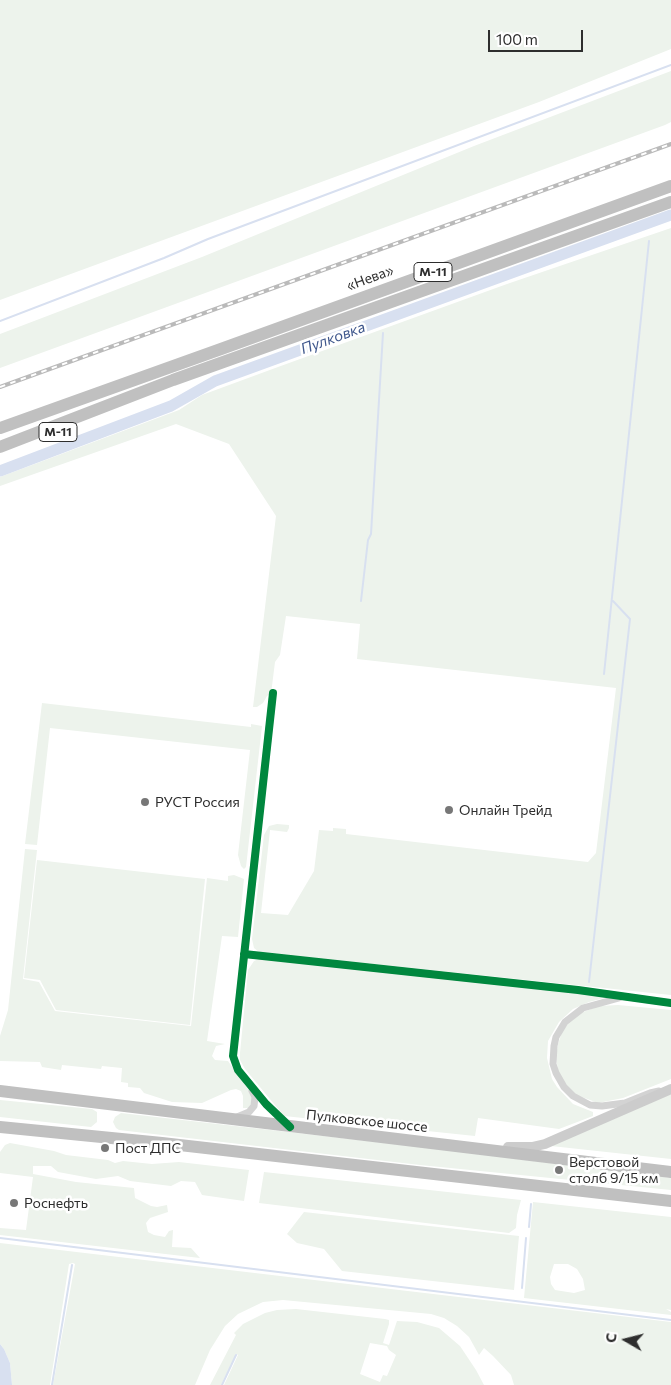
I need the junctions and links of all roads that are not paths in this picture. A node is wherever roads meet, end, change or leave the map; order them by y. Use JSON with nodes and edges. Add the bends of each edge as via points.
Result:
{"nodes":[{"id":1,"x":671,"y":186,"type":"edge"},
{"id":2,"x":671,"y":202,"type":"edge"},
{"id":3,"x":226,"y":362,"type":"junction"},
{"id":4,"x":108,"y":390,"type":"junction"},
{"id":5,"x":0,"y":428,"type":"edge"},
{"id":6,"x":0,"y":436,"type":"edge"},
{"id":7,"x":0,"y":447,"type":"edge"},
{"id":8,"x":0,"y":456,"type":"edge"},
{"id":9,"x":273,"y":693,"type":"dead end"},
{"id":10,"x":244,"y":954,"type":"junction"},
{"id":11,"x":622,"y":997,"type":"junction"},
{"id":12,"x":671,"y":1003,"type":"edge"},
{"id":13,"x":250,"y":1086,"type":"junction"},
{"id":14,"x":670,"y":1090,"type":"edge"},
{"id":15,"x":0,"y":1091,"type":"edge"},
{"id":16,"x":232,"y":1119,"type":"junction"},
{"id":17,"x":0,"y":1127,"type":"edge"},
{"id":18,"x":290,"y":1127,"type":"junction"},
{"id":19,"x":488,"y":1150,"type":"junction"},
{"id":20,"x":669,"y":1172,"type":"edge"},
{"id":21,"x":671,"y":1199,"type":"edge"}],
"edges":[{"from":1,"to":4,"type":"highway","name":"«Нева»","number":"М-11"},
{"from":2,"to":3,"type":"highway","number":"М-11"},
{"from":3,"to":7,"type":"highway","number":"М-11"},
{"from":3,"to":8,"type":"highway","number":"М-11"},
{"from":4,"to":5,"type":"highway","name":"«Нева»","number":"М-11"},
{"from":4,"to":6,"type":"highway","name":"«Нева»","number":"М-11"},
{"from":9,"to":10,"type":"street"},
{"from":10,"to":11,"type":"street"},
{"from":10,"to":13,"type":"street","via":[[233,1056],[238,1070]]},
{"from":11,"to":12,"type":"street"},
{"from":11,"to":14,"type":"street","via":[[583,1008],[565,1022],[554,1046],[556,1073],[573,1096],[602,1106],[625,1104],[650,1093]]},
{"from":13,"to":16,"type":"street","via":[[255,1097],[254,1106],[246,1114]]},
{"from":13,"to":18,"type":"street"},
{"from":14,"to":19,"type":"main road","via":[[545,1144]]},
{"from":15,"to":16,"type":"highway","name":"Пулковское шоссе"},
{"from":16,"to":18,"type":"highway","name":"Пулковское шоссе"},
{"from":17,"to":21,"type":"highway"},
{"from":18,"to":19,"type":"highway","name":"Пулковское шоссе"},
{"from":19,"to":20,"type":"highway","name":"Пулковское шоссе"}]}
